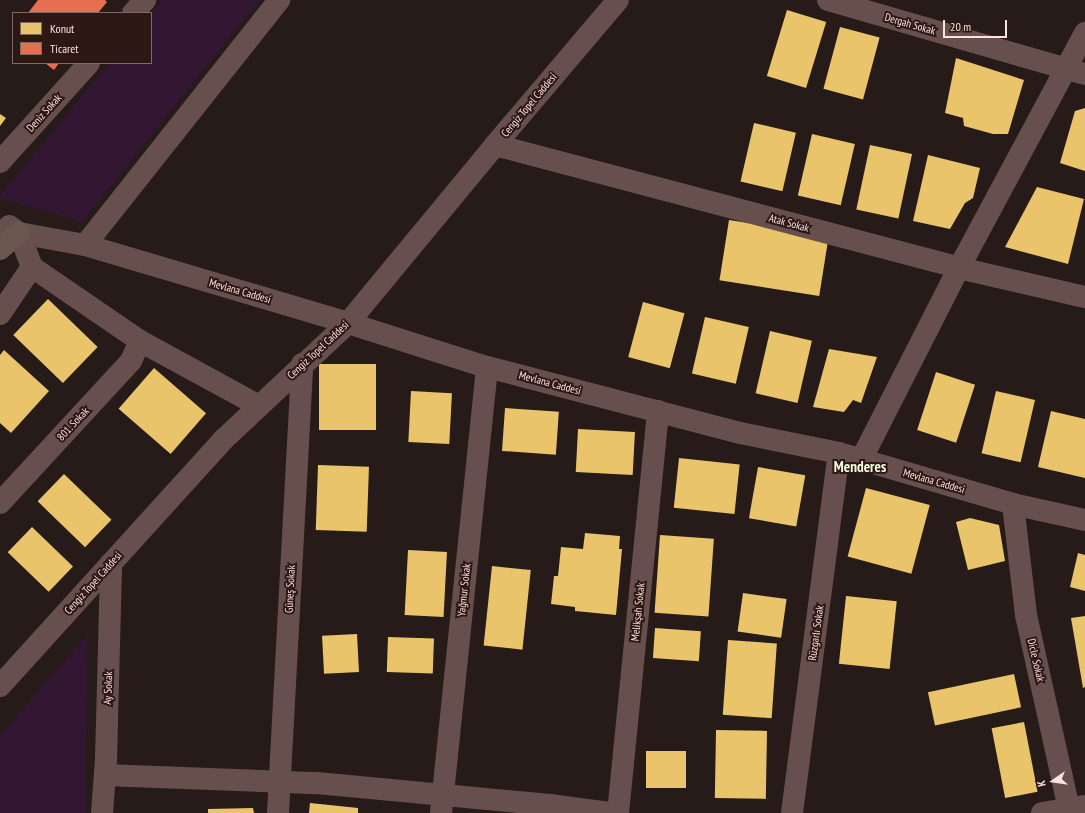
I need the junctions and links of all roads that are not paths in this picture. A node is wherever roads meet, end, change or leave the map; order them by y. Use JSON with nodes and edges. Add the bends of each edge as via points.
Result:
{"nodes":[{"id":1,"x":280,"y":0,"type":"edge"},
{"id":2,"x":618,"y":0,"type":"edge"},
{"id":3,"x":828,"y":0,"type":"edge"},
{"id":4,"x":1085,"y":33,"type":"edge"},
{"id":5,"x":88,"y":64,"type":"edge"},
{"id":6,"x":1075,"y":71,"type":"edge"},
{"id":7,"x":495,"y":145,"type":"junction"},
{"id":8,"x":0,"y":162,"type":"edge"},
{"id":9,"x":0,"y":220,"type":"edge"},
{"id":10,"x":6,"y":235,"type":"edge"},
{"id":11,"x":85,"y":245,"type":"junction"},
{"id":12,"x":0,"y":249,"type":"edge"},
{"id":13,"x":32,"y":267,"type":"junction"},
{"id":14,"x":959,"y":268,"type":"junction"},
{"id":15,"x":1085,"y":297,"type":"edge"},
{"id":16,"x":0,"y":314,"type":"edge"},
{"id":17,"x":348,"y":322,"type":"junction"},
{"id":18,"x":140,"y":341,"type":"junction"},
{"id":19,"x":302,"y":364,"type":"junction"},
{"id":20,"x":487,"y":367,"type":"junction"},
{"id":21,"x":259,"y":406,"type":"junction"},
{"id":22,"x":658,"y":411,"type":"junction"},
{"id":23,"x":839,"y":453,"type":"junction"},
{"id":24,"x":861,"y":460,"type":"junction"},
{"id":25,"x":0,"y":503,"type":"edge"},
{"id":26,"x":1013,"y":504,"type":"junction"},
{"id":27,"x":1085,"y":520,"type":"edge"},
{"id":28,"x":112,"y":563,"type":"junction"},
{"id":29,"x":0,"y":686,"type":"edge"},
{"id":30,"x":105,"y":775,"type":"junction"},
{"id":31,"x":280,"y":782,"type":"junction"},
{"id":32,"x":441,"y":804,"type":"edge"},
{"id":33,"x":1075,"y":809,"type":"edge"},
{"id":34,"x":102,"y":813,"type":"edge"},
{"id":35,"x":278,"y":813,"type":"edge"},
{"id":36,"x":611,"y":813,"type":"edge"},
{"id":37,"x":618,"y":813,"type":"edge"},
{"id":38,"x":792,"y":813,"type":"edge"},
{"id":39,"x":1042,"y":813,"type":"edge"}],
"edges":[{"from":1,"to":11,"type":"street"},
{"from":2,"to":7,"type":"street","name":"Cengiz Topel Caddesi"},
{"from":3,"to":6,"type":"street","name":"Dergah Sokak"},
{"from":4,"to":6,"type":"street"},
{"from":5,"to":8,"type":"street","name":"Deniz Sokak"},
{"from":6,"to":14,"type":"street"},
{"from":7,"to":14,"type":"street","name":"Atak Sokak"},
{"from":7,"to":17,"type":"street","name":"Cengiz Topel Caddesi"},
{"from":9,"to":10,"type":"street"},
{"from":10,"to":11,"type":"street","name":"Mevlana Caddesi"},
{"from":10,"to":12,"type":"main road"},
{"from":10,"to":13,"type":"street"},
{"from":11,"to":17,"type":"street","name":"Mevlana Caddesi"},
{"from":13,"to":16,"type":"street"},
{"from":13,"to":18,"type":"street"},
{"from":14,"to":15,"type":"street","name":"Atak Sokak"},
{"from":14,"to":24,"type":"street"},
{"from":17,"to":19,"type":"street","name":"Cengiz Topel Caddesi"},
{"from":17,"to":20,"type":"street","name":"Mevlana Caddesi"},
{"from":18,"to":21,"type":"street"},
{"from":18,"to":25,"type":"street","name":"801. Sokak","via":[[131,361]]},
{"from":19,"to":21,"type":"street","name":"Cengiz Topel Caddesi"},
{"from":19,"to":31,"type":"street","name":"Güneş Sokak"},
{"from":20,"to":22,"type":"street","name":"Mevlana Caddesi"},
{"from":20,"to":32,"type":"street","name":"Yağmur Sokak"},
{"from":21,"to":28,"type":"street","name":"Cengiz Topel Caddesi","via":[[223,440]]},
{"from":22,"to":23,"type":"street","name":"Mevlana Caddesi","via":[[740,433]]},
{"from":22,"to":37,"type":"street","name":"Melikşah Sokak"},
{"from":23,"to":24,"type":"street","name":"Mevlana Caddesi"},
{"from":23,"to":38,"type":"street","name":"Rüzgarlı Sokak"},
{"from":24,"to":26,"type":"street","name":"Mevlana Caddesi"},
{"from":26,"to":27,"type":"street","name":"Mevlana Caddesi"},
{"from":26,"to":33,"type":"street","name":"Dicle Sokak","via":[[1026,615]]},
{"from":28,"to":29,"type":"street","name":"Cengiz Topel Caddesi"},
{"from":28,"to":30,"type":"street","name":"Ay Sokak"},
{"from":30,"to":31,"type":"street"},
{"from":30,"to":34,"type":"street","name":"Ay Sokak"},
{"from":31,"to":32,"type":"street","via":[[317,783]]},
{"from":31,"to":35,"type":"street","name":"Güneş Sokak"},
{"from":32,"to":36,"type":"street"},
{"from":33,"to":39,"type":"street"}]}
